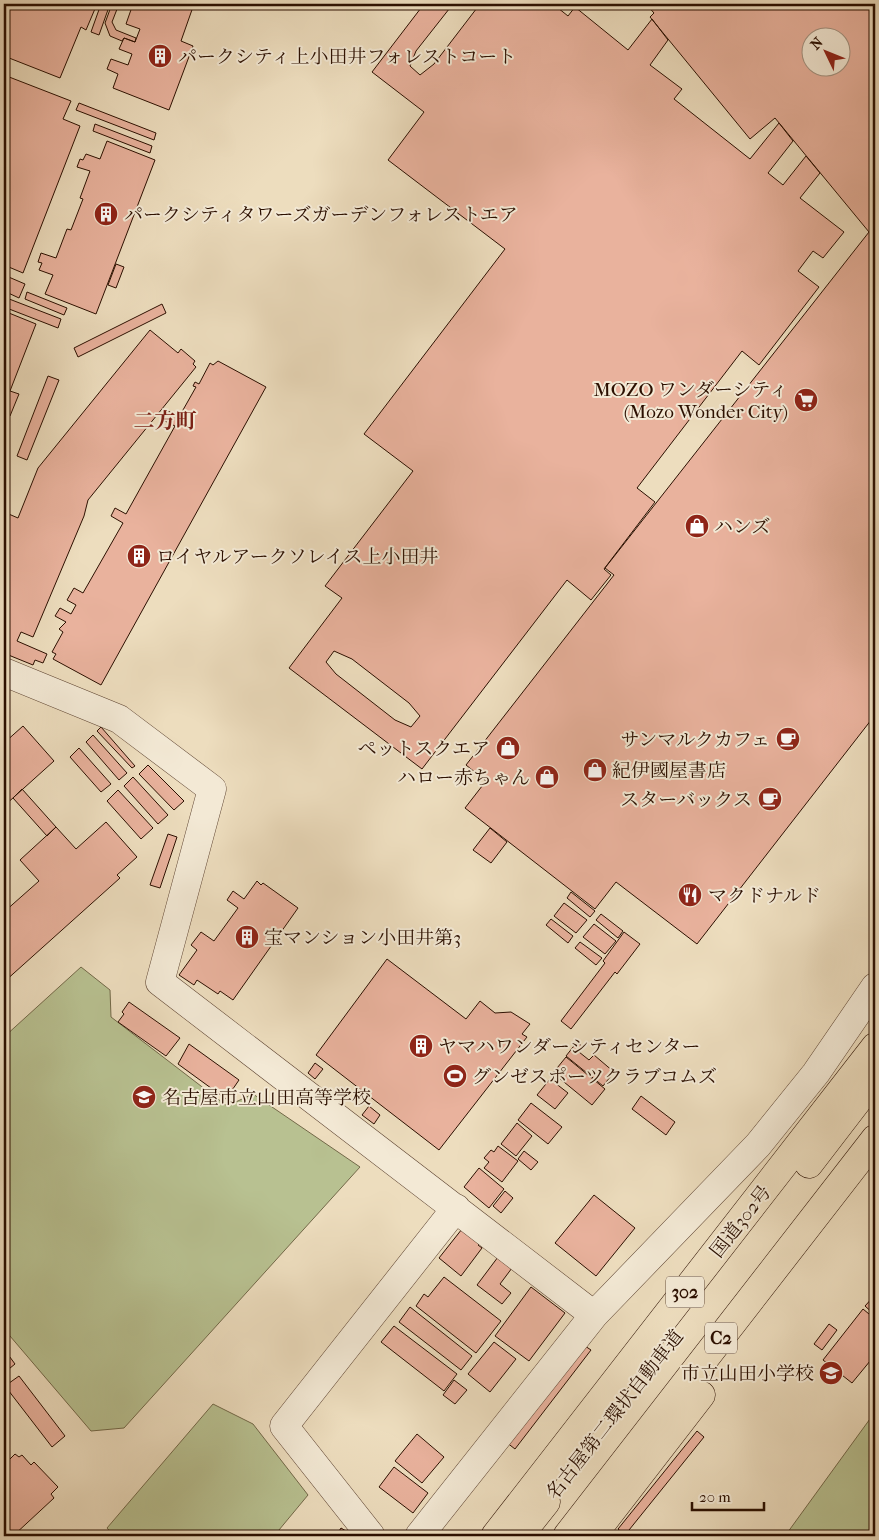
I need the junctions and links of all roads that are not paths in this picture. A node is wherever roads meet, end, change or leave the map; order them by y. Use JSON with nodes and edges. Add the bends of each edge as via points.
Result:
{"nodes":[{"id":1,"x":4,"y":672,"type":"edge"},
{"id":2,"x":875,"y":987,"type":"edge"},
{"id":3,"x":875,"y":1032,"type":"edge"},
{"id":4,"x":875,"y":1047,"type":"edge"},
{"id":5,"x":875,"y":1078,"type":"edge"},
{"id":6,"x":875,"y":1139,"type":"edge"},
{"id":7,"x":875,"y":1168,"type":"edge"},
{"id":8,"x":456,"y":1208,"type":"junction"},
{"id":9,"x":594,"y":1315,"type":"junction"},
{"id":10,"x":547,"y":1470,"type":"junction"},
{"id":11,"x":371,"y":1536,"type":"edge"},
{"id":12,"x":419,"y":1536,"type":"edge"},
{"id":13,"x":495,"y":1536,"type":"edge"},
{"id":14,"x":519,"y":1536,"type":"edge"},
{"id":15,"x":567,"y":1536,"type":"edge"},
{"id":16,"x":592,"y":1536,"type":"edge"}],
"edges":[{"from":1,"to":8,"type":"street","via":[[119,719],[212,789],[160,982]]},
{"from":2,"to":9,"type":"street","via":[[816,1073],[758,1145]]},
{"from":3,"to":10,"type":"highway","via":[[582,1411]]},
{"from":4,"to":10,"type":"highway","name":"国道302号","number":"302"},
{"from":5,"to":14,"type":"highway","name":"名古屋第二環状自動車道","number":"C2"},
{"from":6,"to":15,"type":"highway","name":"名古屋第二環状自動車道","number":"C2"},
{"from":7,"to":16,"type":"highway"},
{"from":8,"to":9,"type":"street"},
{"from":8,"to":11,"type":"street","via":[[284,1426]]},
{"from":9,"to":12,"type":"street"},
{"from":10,"to":13,"type":"highway","name":"国道302号","number":"302"}]}
